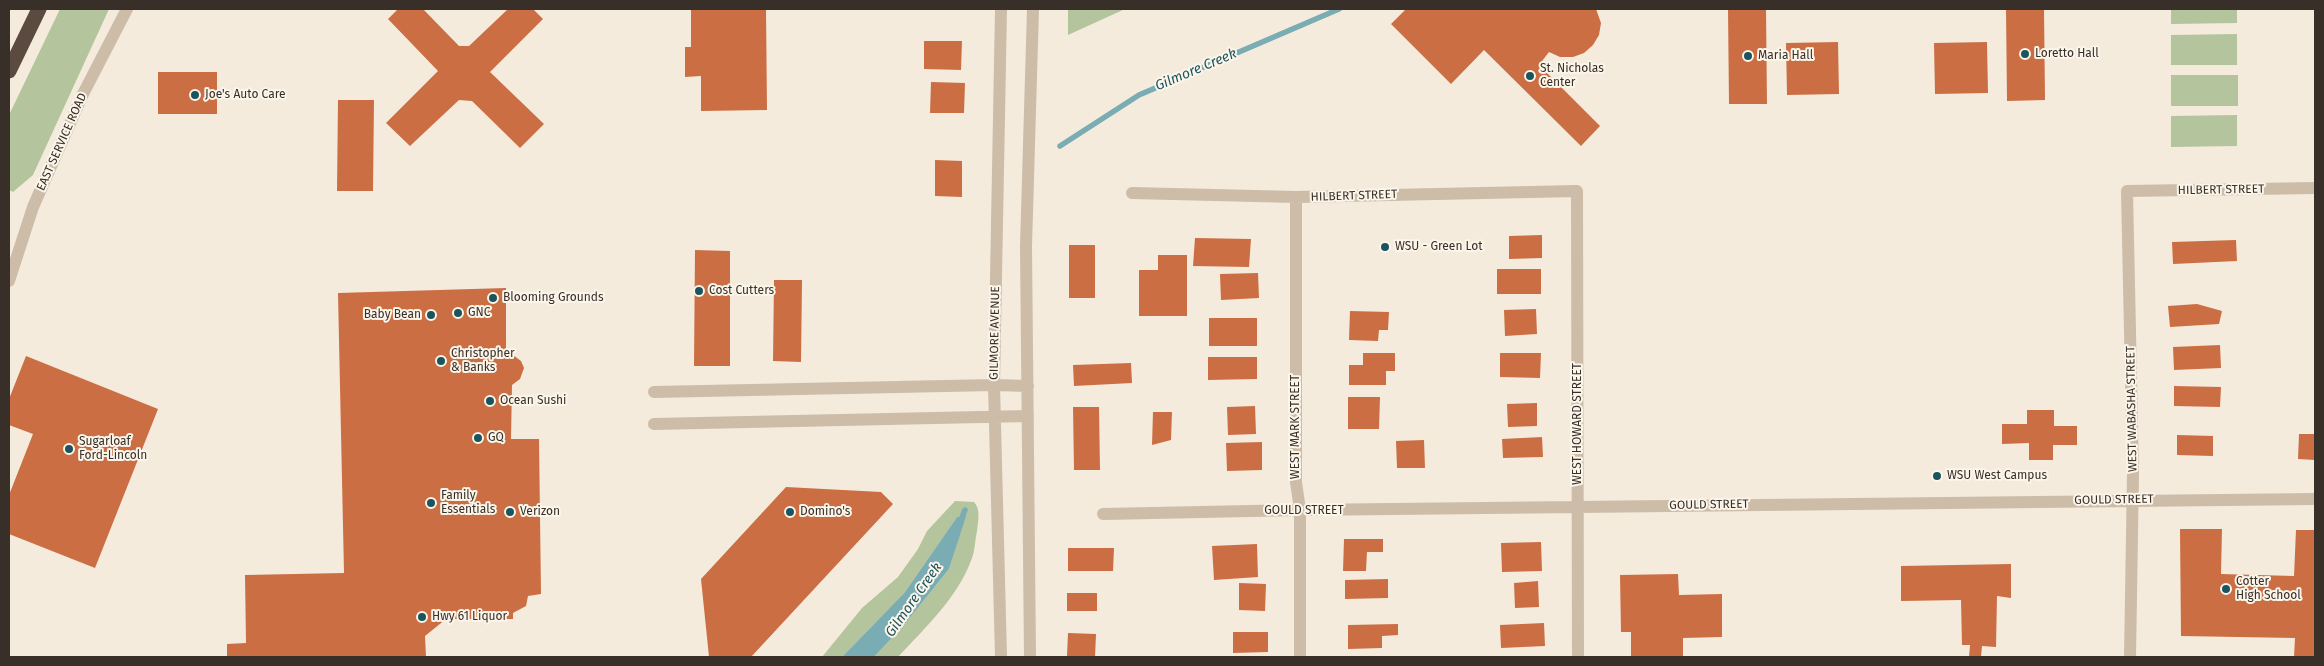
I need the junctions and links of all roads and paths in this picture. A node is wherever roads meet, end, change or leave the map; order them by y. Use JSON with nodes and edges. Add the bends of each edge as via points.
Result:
{"nodes":[{"id":1,"x":39,"y":9,"type":"edge"},
{"id":2,"x":127,"y":9,"type":"edge"},
{"id":3,"x":1001,"y":9,"type":"edge"},
{"id":4,"x":1033,"y":9,"type":"edge"},
{"id":5,"x":9,"y":71,"type":"edge"},
{"id":6,"x":2315,"y":188,"type":"edge"},
{"id":7,"x":1576,"y":190,"type":"joint"},
{"id":8,"x":2127,"y":191,"type":"joint"},
{"id":9,"x":1132,"y":193,"type":"dead end"},
{"id":10,"x":1296,"y":197,"type":"junction"},
{"id":11,"x":9,"y":281,"type":"edge"},
{"id":12,"x":994,"y":385,"type":"junction"},
{"id":13,"x":1028,"y":386,"type":"junction"},
{"id":14,"x":654,"y":392,"type":"dead end"},
{"id":15,"x":995,"y":416,"type":"junction"},
{"id":16,"x":1028,"y":416,"type":"junction"},
{"id":17,"x":654,"y":424,"type":"dead end"},
{"id":18,"x":2315,"y":499,"type":"edge"},
{"id":19,"x":2132,"y":500,"type":"junction"},
{"id":20,"x":1578,"y":506,"type":"junction"},
{"id":21,"x":1300,"y":510,"type":"junction"},
{"id":22,"x":1103,"y":514,"type":"dead end"},
{"id":23,"x":1001,"y":657,"type":"edge"},
{"id":24,"x":1030,"y":657,"type":"edge"},
{"id":25,"x":1300,"y":657,"type":"edge"},
{"id":26,"x":1578,"y":657,"type":"edge"},
{"id":27,"x":2130,"y":657,"type":"edge"}],
"edges":[{"from":1,"to":5,"type":"highway"},
{"from":2,"to":11,"type":"street","name":"EAST SERVICE ROAD","via":[[84,94],[34,207]]},
{"from":3,"to":12,"type":"street","name":"GILMORE AVENUE"},
{"from":4,"to":13,"type":"street","via":[[1026,246]]},
{"from":6,"to":8,"type":"street","name":"HILBERT STREET"},
{"from":7,"to":10,"type":"street","name":"HILBERT STREET"},
{"from":7,"to":20,"type":"street","name":"WEST HOWARD STREET"},
{"from":8,"to":19,"type":"street","name":"WEST WABASHA STREET"},
{"from":9,"to":10,"type":"street","name":"HILBERT STREET"},
{"from":10,"to":21,"type":"street","name":"WEST MARK STREET","via":[[1296,482]]},
{"from":12,"to":13,"type":"street"},
{"from":12,"to":14,"type":"street"},
{"from":12,"to":15,"type":"street","name":"GILMORE AVENUE"},
{"from":13,"to":16,"type":"street"},
{"from":15,"to":16,"type":"street"},
{"from":15,"to":17,"type":"street"},
{"from":15,"to":23,"type":"street","name":"GILMORE AVENUE"},
{"from":16,"to":24,"type":"street"},
{"from":18,"to":19,"type":"street","name":"GOULD STREET"},
{"from":19,"to":20,"type":"street","name":"GOULD STREET"},
{"from":19,"to":27,"type":"street","name":"WEST WABASHA STREET"},
{"from":20,"to":21,"type":"street","name":"GOULD STREET"},
{"from":20,"to":26,"type":"street","name":"WEST HOWARD STREET"},
{"from":21,"to":22,"type":"street","name":"GOULD STREET"},
{"from":21,"to":25,"type":"street","name":"WEST MARK STREET"}]}
